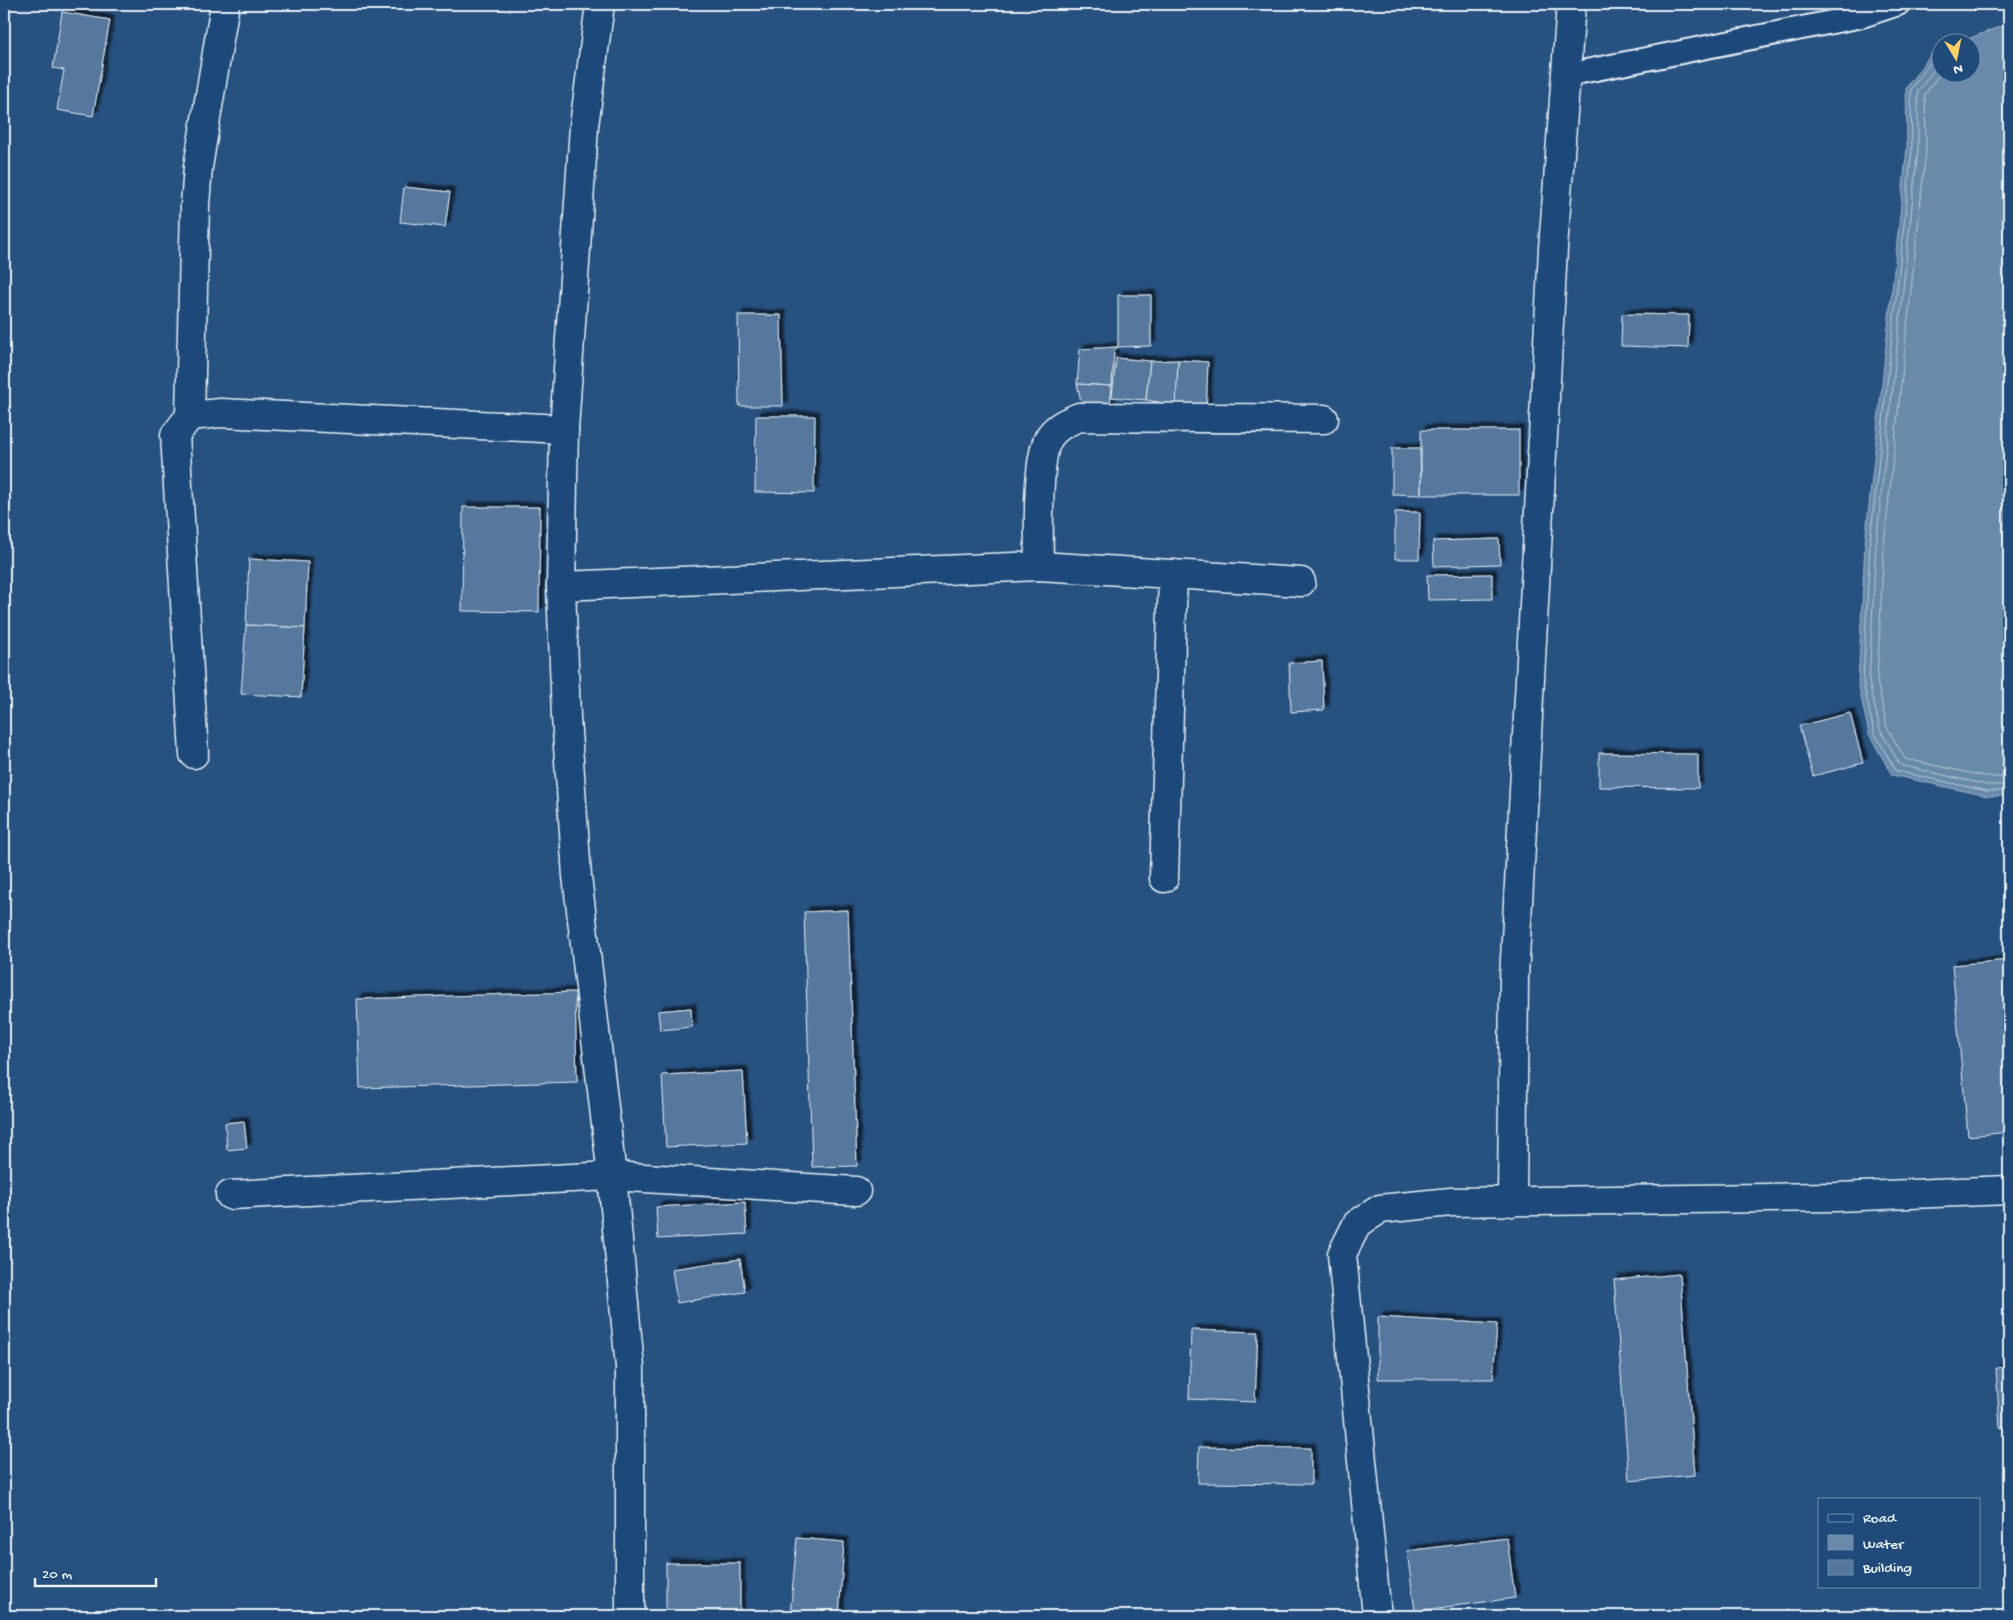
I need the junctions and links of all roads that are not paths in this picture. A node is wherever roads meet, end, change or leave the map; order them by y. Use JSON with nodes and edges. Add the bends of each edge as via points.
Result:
{"nodes":[{"id":1,"x":224,"y":4,"type":"edge"},
{"id":2,"x":600,"y":4,"type":"edge"},
{"id":3,"x":1571,"y":4,"type":"edge"},
{"id":4,"x":1898,"y":4,"type":"edge"},
{"id":5,"x":1566,"y":75,"type":"junction"},
{"id":6,"x":190,"y":416,"type":"junction"},
{"id":7,"x":1324,"y":419,"type":"dead end"},
{"id":8,"x":564,"y":429,"type":"junction"},
{"id":9,"x":1039,"y":566,"type":"junction"},
{"id":10,"x":1173,"y":574,"type":"junction"},
{"id":11,"x":1300,"y":582,"type":"dead end"},
{"id":12,"x":561,"y":586,"type":"junction"},
{"id":13,"x":194,"y":754,"type":"dead end"},
{"id":14,"x":1164,"y":878,"type":"dead end"},
{"id":15,"x":612,"y":1176,"type":"junction"},
{"id":16,"x":2009,"y":1190,"type":"edge"},
{"id":17,"x":856,"y":1191,"type":"dead end"},
{"id":18,"x":230,"y":1195,"type":"dead end"},
{"id":19,"x":1512,"y":1202,"type":"junction"},
{"id":20,"x":630,"y":1616,"type":"edge"},
{"id":21,"x":1377,"y":1616,"type":"edge"}],
"edges":[{"from":1,"to":6,"type":"street","via":[[194,205]]},
{"from":2,"to":8,"type":"street","via":[[584,126]]},
{"from":3,"to":5,"type":"street"},
{"from":4,"to":5,"type":"lane","via":[[1862,16]]},
{"from":5,"to":19,"type":"street","via":[[1552,259],[1514,977]]},
{"from":6,"to":8,"type":"street","via":[[221,413]]},
{"from":6,"to":13,"type":"street","via":[[175,435]]},
{"from":7,"to":9,"type":"street","via":[[1079,418],[1059,426],[1049,437],[1042,458]]},
{"from":8,"to":12,"type":"street"},
{"from":9,"to":10,"type":"street"},
{"from":9,"to":12,"type":"street"},
{"from":10,"to":11,"type":"street"},
{"from":10,"to":14,"type":"street"},
{"from":12,"to":15,"type":"street","via":[[577,876]]},
{"from":15,"to":17,"type":"street"},
{"from":15,"to":18,"type":"street"},
{"from":15,"to":20,"type":"street","via":[[630,1367]]},
{"from":16,"to":19,"type":"street","via":[[1836,1197]]},
{"from":19,"to":21,"type":"street","via":[[1451,1202],[1380,1208],[1357,1224],[1342,1254]]}]}
